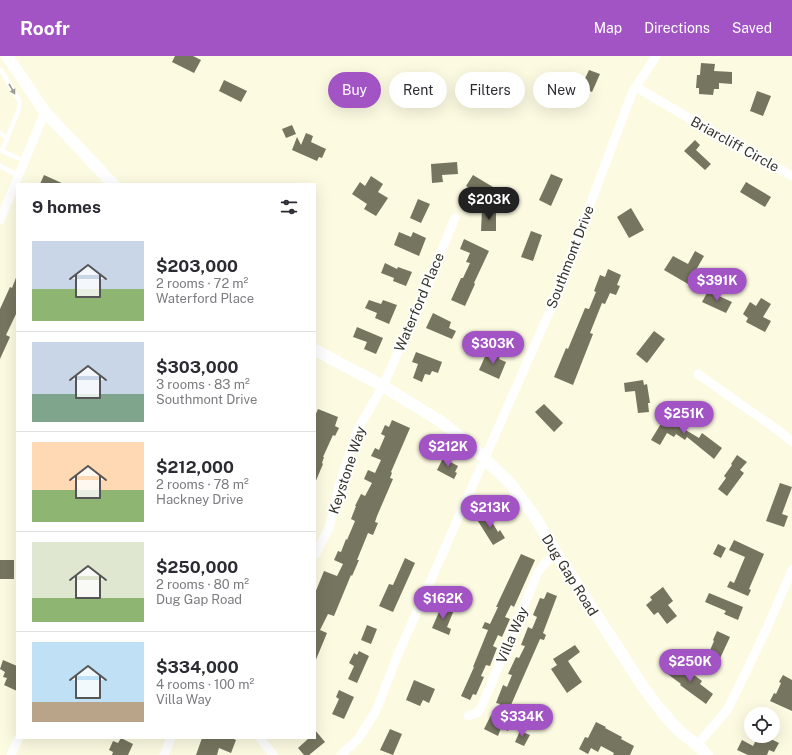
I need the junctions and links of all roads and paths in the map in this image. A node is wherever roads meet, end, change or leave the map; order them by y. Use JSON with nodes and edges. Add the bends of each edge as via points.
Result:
{"nodes":[{"id":1,"x":656,"y":56,"type":"edge"},
{"id":2,"x":8,"y":58,"type":"edge"},
{"id":3,"x":1,"y":70,"type":"edge"},
{"id":4,"x":636,"y":87,"type":"junction"},
{"id":5,"x":45,"y":112,"type":"junction"},
{"id":6,"x":0,"y":133,"type":"edge"},
{"id":7,"x":7,"y":138,"type":"junction"},
{"id":8,"x":1,"y":151,"type":"edge"},
{"id":9,"x":25,"y":161,"type":"junction"},
{"id":10,"x":0,"y":166,"type":"edge"},
{"id":11,"x":19,"y":176,"type":"junction"},
{"id":12,"x":792,"y":176,"type":"edge"},
{"id":13,"x":112,"y":183,"type":"edge"},
{"id":14,"x":455,"y":218,"type":"dead end"},
{"id":15,"x":0,"y":220,"type":"edge"},
{"id":16,"x":316,"y":351,"type":"edge"},
{"id":17,"x":698,"y":374,"type":"dead end"},
{"id":18,"x":383,"y":386,"type":"junction"},
{"id":19,"x":792,"y":442,"type":"edge"},
{"id":20,"x":484,"y":459,"type":"junction"},
{"id":21,"x":316,"y":553,"type":"edge"},
{"id":22,"x":556,"y":554,"type":"junction"},
{"id":23,"x":792,"y":570,"type":"edge"},
{"id":24,"x":468,"y":716,"type":"dead end"},
{"id":25,"x":19,"y":739,"type":"edge"},
{"id":26,"x":171,"y":739,"type":"edge"},
{"id":27,"x":261,"y":739,"type":"edge"},
{"id":28,"x":697,"y":745,"type":"junction"},
{"id":29,"x":12,"y":755,"type":"edge"},
{"id":30,"x":164,"y":755,"type":"edge"},
{"id":31,"x":273,"y":755,"type":"edge"},
{"id":32,"x":341,"y":755,"type":"edge"},
{"id":33,"x":707,"y":755,"type":"edge"}],
"edges":[{"from":1,"to":4,"type":"street","name":"Southmont Drive"},
{"from":2,"to":3,"type":"lane"},
{"from":2,"to":5,"type":"street"},
{"from":3,"to":7,"type":"lane","one_way":true,"via":[[20,102]]},
{"from":4,"to":12,"type":"street","name":"Briarcliff Circle"},
{"from":4,"to":20,"type":"street","name":"Southmont Drive","via":[[552,306]]},
{"from":5,"to":9,"type":"street"},
{"from":5,"to":13,"type":"street"},
{"from":6,"to":7,"type":"lane"},
{"from":7,"to":8,"type":"lane"},
{"from":8,"to":9,"type":"lane"},
{"from":9,"to":11,"type":"street"},
{"from":10,"to":11,"type":"lane"},
{"from":11,"to":15,"type":"street"},
{"from":14,"to":18,"type":"street","name":"Waterford Place"},
{"from":16,"to":18,"type":"street","name":"Dug Gap Road"},
{"from":17,"to":19,"type":"street"},
{"from":18,"to":20,"type":"street","name":"Dug Gap Road","via":[[440,421]]},
{"from":18,"to":21,"type":"street","name":"Keystone Way","via":[[359,427],[328,528]]},
{"from":20,"to":22,"type":"street","name":"Dug Gap Road","via":[[509,482],[533,514]]},
{"from":20,"to":32,"type":"street","name":"Southmont Drive","via":[[396,659],[376,711],[358,739]]},
{"from":22,"to":24,"type":"street","name":"Villa Way","via":[[538,572],[479,712]]},
{"from":22,"to":28,"type":"street","name":"Dug Gap Road","via":[[644,688],[659,708]]},
{"from":23,"to":28,"type":"street","via":[[728,710]]},
{"from":25,"to":29,"type":"street"},
{"from":26,"to":30,"type":"street"},
{"from":27,"to":31,"type":"street"},
{"from":28,"to":33,"type":"street","name":"Dug Gap Road"}]}
